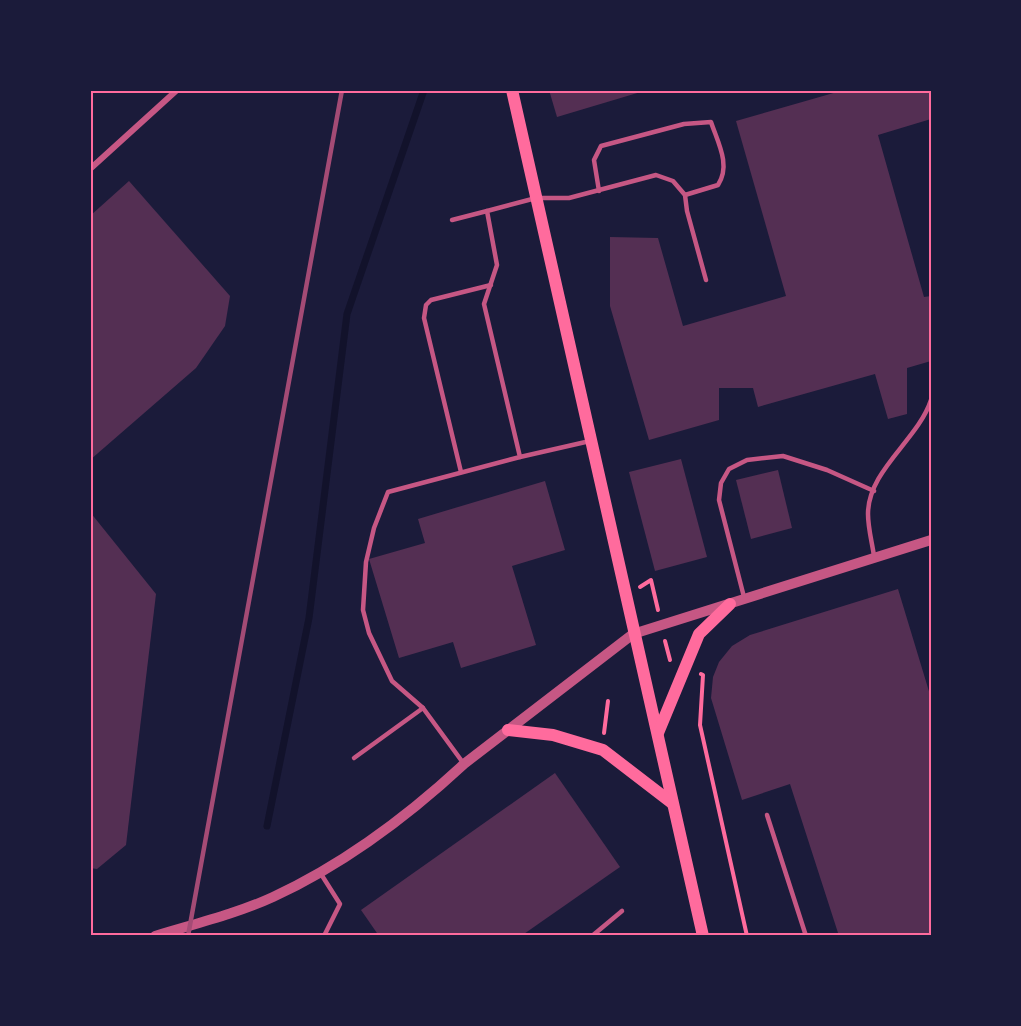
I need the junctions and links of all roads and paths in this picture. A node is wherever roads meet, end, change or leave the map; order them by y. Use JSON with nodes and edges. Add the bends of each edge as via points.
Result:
{"nodes":[{"id":1,"x":177,"y":90,"type":"edge"},
{"id":2,"x":512,"y":90,"type":"edge"},
{"id":3,"x":90,"y":169,"type":"edge"},
{"id":4,"x":599,"y":191,"type":"junction"},
{"id":5,"x":686,"y":195,"type":"junction"},
{"id":6,"x":536,"y":198,"type":"junction"},
{"id":7,"x":487,"y":211,"type":"junction"},
{"id":8,"x":452,"y":220,"type":"dead end"},
{"id":9,"x":706,"y":280,"type":"dead end"},
{"id":10,"x":490,"y":285,"type":"junction"},
{"id":11,"x":931,"y":400,"type":"edge"},
{"id":12,"x":590,"y":441,"type":"junction"},
{"id":13,"x":520,"y":457,"type":"junction"},
{"id":14,"x":461,"y":472,"type":"junction"},
{"id":15,"x":874,"y":491,"type":"junction"},
{"id":16,"x":931,"y":540,"type":"edge"},
{"id":17,"x":874,"y":558,"type":"junction"},
{"id":18,"x":745,"y":599,"type":"junction"},
{"id":19,"x":730,"y":604,"type":"junction"},
{"id":20,"x":633,"y":634,"type":"junction"},
{"id":21,"x":670,"y":663,"type":"dead end"},
{"id":22,"x":664,"y":667,"type":"dead end"},
{"id":23,"x":703,"y":675,"type":"dead end"},
{"id":24,"x":608,"y":701,"type":"dead end"},
{"id":25,"x":423,"y":708,"type":"junction"},
{"id":26,"x":508,"y":730,"type":"junction"},
{"id":27,"x":658,"y":733,"type":"junction"},
{"id":28,"x":603,"y":739,"type":"dead end"},
{"id":29,"x":354,"y":758,"type":"dead end"},
{"id":30,"x":464,"y":764,"type":"junction"},
{"id":31,"x":672,"y":802,"type":"junction"},
{"id":32,"x":767,"y":815,"type":"dead end"},
{"id":33,"x":319,"y":872,"type":"junction"},
{"id":34,"x":622,"y":911,"type":"dead end"},
{"id":35,"x":155,"y":936,"type":"edge"},
{"id":36,"x":324,"y":936,"type":"edge"},
{"id":37,"x":592,"y":936,"type":"edge"},
{"id":38,"x":703,"y":936,"type":"edge"},
{"id":39,"x":747,"y":936,"type":"edge"},
{"id":40,"x":806,"y":936,"type":"edge"}],
"edges":[{"from":1,"to":3,"type":"street"},
{"from":2,"to":6,"type":"main road"},
{"from":4,"to":5,"type":"lane","via":[[656,175],[673,181]]},
{"from":4,"to":5,"type":"lane","via":[[594,160],[601,146],[684,124],[711,122],[725,166],[723,177],[718,185]]},
{"from":4,"to":6,"type":"lane","via":[[569,198]]},
{"from":5,"to":9,"type":"lane"},
{"from":6,"to":7,"type":"lane"},
{"from":6,"to":12,"type":"main road"},
{"from":7,"to":8,"type":"lane"},
{"from":7,"to":10,"type":"lane","via":[[497,265]]},
{"from":10,"to":13,"type":"lane","via":[[484,304]]},
{"from":10,"to":14,"type":"lane","via":[[431,300],[426,305],[424,318]]},
{"from":11,"to":15,"type":"lane","via":[[926,414]]},
{"from":12,"to":13,"type":"lane"},
{"from":12,"to":20,"type":"main road"},
{"from":13,"to":14,"type":"lane"},
{"from":14,"to":25,"type":"lane","via":[[388,492],[366,562],[363,610],[369,633],[392,681]]},
{"from":15,"to":17,"type":"lane","via":[[868,513]]},
{"from":15,"to":18,"type":"lane","via":[[783,456],[747,460],[729,470],[721,483],[719,500]]},
{"from":16,"to":17,"type":"street"},
{"from":17,"to":18,"type":"street"},
{"from":18,"to":19,"type":"street"},
{"from":19,"to":20,"type":"street"},
{"from":19,"to":27,"type":"main road","via":[[699,634]]},
{"from":20,"to":26,"type":"street"},
{"from":20,"to":27,"type":"main road"},
{"from":21,"to":22,"type":"path"},
{"from":23,"to":39,"type":"path","via":[[700,725]]},
{"from":24,"to":28,"type":"path"},
{"from":25,"to":29,"type":"lane"},
{"from":25,"to":30,"type":"lane"},
{"from":26,"to":30,"type":"street"},
{"from":26,"to":31,"type":"main road","via":[[554,735],[603,750]]},
{"from":27,"to":31,"type":"main road"},
{"from":30,"to":33,"type":"street","via":[[419,802]]},
{"from":31,"to":38,"type":"main road"},
{"from":32,"to":40,"type":"lane"},
{"from":33,"to":35,"type":"street","via":[[271,897]]},
{"from":33,"to":36,"type":"lane","via":[[340,904]]},
{"from":34,"to":37,"type":"lane"}]}
